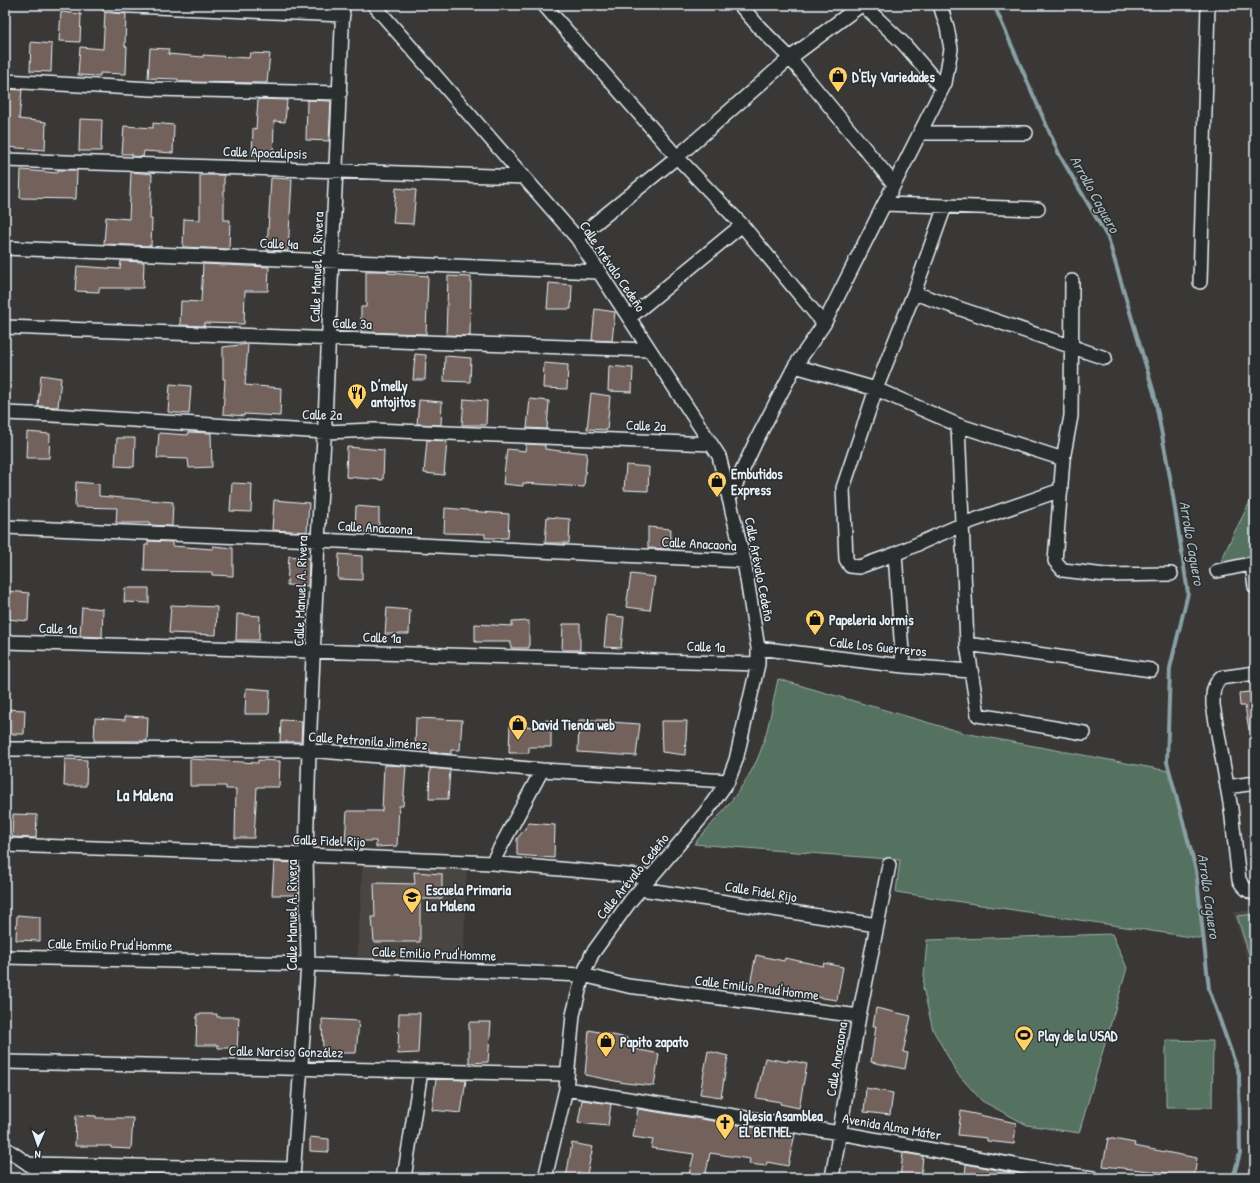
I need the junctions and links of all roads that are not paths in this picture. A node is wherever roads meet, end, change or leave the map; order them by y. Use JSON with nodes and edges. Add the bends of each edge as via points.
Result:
{"nodes":[{"id":1,"x":108,"y":5,"type":"edge"},
{"id":2,"x":374,"y":5,"type":"edge"},
{"id":3,"x":544,"y":5,"type":"edge"},
{"id":4,"x":740,"y":5,"type":"edge"},
{"id":5,"x":862,"y":5,"type":"edge"},
{"id":6,"x":940,"y":5,"type":"edge"},
{"id":7,"x":1208,"y":5,"type":"edge"},
{"id":8,"x":343,"y":10,"type":"edge"},
{"id":9,"x":790,"y":58,"type":"junction"},
{"id":10,"x":5,"y":81,"type":"edge"},
{"id":11,"x":942,"y":88,"type":"junction"},
{"id":12,"x":340,"y":92,"type":"junction"},
{"id":13,"x":920,"y":133,"type":"junction"},
{"id":14,"x":1026,"y":133,"type":"dead end"},
{"id":15,"x":677,"y":157,"type":"junction"},
{"id":16,"x":5,"y":160,"type":"edge"},
{"id":17,"x":336,"y":171,"type":"junction"},
{"id":18,"x":524,"y":177,"type":"junction"},
{"id":19,"x":894,"y":184,"type":"junction"},
{"id":20,"x":884,"y":204,"type":"junction"},
{"id":21,"x":945,"y":206,"type":"junction"},
{"id":22,"x":1038,"y":209,"type":"dead end"},
{"id":23,"x":742,"y":226,"type":"junction"},
{"id":24,"x":577,"y":238,"type":"junction"},
{"id":25,"x":5,"y":248,"type":"edge"},
{"id":26,"x":332,"y":262,"type":"junction"},
{"id":27,"x":599,"y":272,"type":"junction"},
{"id":28,"x":1072,"y":282,"type":"dead end"},
{"id":29,"x":1200,"y":282,"type":"dead end"},
{"id":30,"x":914,"y":293,"type":"junction"},
{"id":31,"x":629,"y":318,"type":"junction"},
{"id":32,"x":824,"y":324,"type":"junction"},
{"id":33,"x":5,"y":327,"type":"edge"},
{"id":34,"x":329,"y":339,"type":"junction"},
{"id":35,"x":1072,"y":347,"type":"junction"},
{"id":36,"x":650,"y":350,"type":"junction"},
{"id":37,"x":1105,"y":358,"type":"dead end"},
{"id":38,"x":794,"y":366,"type":"junction"},
{"id":39,"x":876,"y":389,"type":"junction"},
{"id":40,"x":5,"y":414,"type":"edge"},
{"id":41,"x":958,"y":424,"type":"junction"},
{"id":42,"x":324,"y":432,"type":"junction"},
{"id":43,"x":711,"y":444,"type":"junction"},
{"id":44,"x":1063,"y":459,"type":"junction"},
{"id":45,"x":1061,"y":490,"type":"junction"},
{"id":46,"x":729,"y":499,"type":"junction"},
{"id":47,"x":962,"y":524,"type":"junction"},
{"id":48,"x":5,"y":527,"type":"edge"},
{"id":49,"x":318,"y":540,"type":"junction"},
{"id":50,"x":895,"y":554,"type":"junction"},
{"id":51,"x":744,"y":561,"type":"junction"},
{"id":52,"x":1253,"y":564,"type":"edge"},
{"id":53,"x":1217,"y":571,"type":"dead end"},
{"id":54,"x":1171,"y":574,"type":"dead end"},
{"id":55,"x":1255,"y":587,"type":"edge"},
{"id":56,"x":5,"y":642,"type":"edge"},
{"id":57,"x":967,"y":644,"type":"junction"},
{"id":58,"x":758,"y":648,"type":"junction"},
{"id":59,"x":314,"y":651,"type":"junction"},
{"id":60,"x":758,"y":664,"type":"junction"},
{"id":61,"x":903,"y":666,"type":"junction"},
{"id":62,"x":1151,"y":670,"type":"dead end"},
{"id":63,"x":972,"y":671,"type":"junction"},
{"id":64,"x":1255,"y":673,"type":"edge"},
{"id":65,"x":1084,"y":733,"type":"dead end"},
{"id":66,"x":5,"y":749,"type":"edge"},
{"id":67,"x":310,"y":750,"type":"junction"},
{"id":68,"x":542,"y":770,"type":"junction"},
{"id":69,"x":728,"y":781,"type":"junction"},
{"id":70,"x":1255,"y":783,"type":"edge"},
{"id":71,"x":1227,"y":787,"type":"junction"},
{"id":72,"x":5,"y":845,"type":"edge"},
{"id":73,"x":306,"y":855,"type":"junction"},
{"id":74,"x":492,"y":863,"type":"junction"},
{"id":75,"x":889,"y":865,"type":"dead end"},
{"id":76,"x":651,"y":877,"type":"junction"},
{"id":77,"x":641,"y":889,"type":"junction"},
{"id":78,"x":1255,"y":894,"type":"edge"},
{"id":79,"x":877,"y":925,"type":"junction"},
{"id":80,"x":5,"y":957,"type":"edge"},
{"id":81,"x":308,"y":964,"type":"junction"},
{"id":82,"x":583,"y":975,"type":"junction"},
{"id":83,"x":859,"y":1016,"type":"junction"},
{"id":84,"x":5,"y":1062,"type":"edge"},
{"id":85,"x":300,"y":1067,"type":"junction"},
{"id":86,"x":421,"y":1071,"type":"junction"},
{"id":87,"x":567,"y":1074,"type":"junction"},
{"id":88,"x":566,"y":1089,"type":"junction"},
{"id":89,"x":840,"y":1133,"type":"junction"},
{"id":90,"x":5,"y":1148,"type":"edge"},
{"id":91,"x":28,"y":1164,"type":"junction"},
{"id":92,"x":293,"y":1173,"type":"edge"},
{"id":93,"x":1064,"y":1176,"type":"edge"},
{"id":94,"x":49,"y":1178,"type":"edge"},
{"id":95,"x":404,"y":1178,"type":"edge"},
{"id":96,"x":545,"y":1178,"type":"edge"},
{"id":97,"x":832,"y":1178,"type":"edge"},
{"id":98,"x":1093,"y":1178,"type":"edge"}],
"edges":[{"from":1,"to":8,"type":"street"},
{"from":2,"to":18,"type":"street","name":"Calle Arévalo Cedeño"},
{"from":3,"to":15,"type":"street"},
{"from":4,"to":9,"type":"street"},
{"from":5,"to":9,"type":"street"},
{"from":5,"to":11,"type":"street","via":[[903,44]]},
{"from":6,"to":11,"type":"street","via":[[951,48]]},
{"from":7,"to":29,"type":"street"},
{"from":8,"to":12,"type":"street","name":"Calle Manuel A. Rivera"},
{"from":9,"to":15,"type":"street"},
{"from":9,"to":19,"type":"street"},
{"from":10,"to":12,"type":"street","via":[[152,89]]},
{"from":11,"to":13,"type":"street"},
{"from":12,"to":17,"type":"street","name":"Calle Manuel A. Rivera"},
{"from":13,"to":14,"type":"street"},
{"from":13,"to":19,"type":"street"},
{"from":15,"to":23,"type":"street"},
{"from":15,"to":24,"type":"street"},
{"from":16,"to":17,"type":"street","name":"Calle Apocalipsis"},
{"from":17,"to":18,"type":"street","name":"Calle Apocalipsis"},
{"from":17,"to":26,"type":"street","name":"Calle Manuel A. Rivera"},
{"from":18,"to":24,"type":"street","name":"Calle Arévalo Cedeño"},
{"from":19,"to":20,"type":"street"},
{"from":20,"to":21,"type":"street"},
{"from":20,"to":32,"type":"street"},
{"from":21,"to":22,"type":"street"},
{"from":21,"to":30,"type":"street"},
{"from":23,"to":31,"type":"street"},
{"from":23,"to":32,"type":"street"},
{"from":24,"to":27,"type":"street","name":"Calle Arévalo Cedeño"},
{"from":25,"to":26,"type":"street","name":"Calle 4a"},
{"from":26,"to":27,"type":"street","name":"Calle 4a"},
{"from":26,"to":34,"type":"street","name":"Calle Manuel A. Rivera"},
{"from":27,"to":31,"type":"street","name":"Calle Arévalo Cedeño"},
{"from":28,"to":35,"type":"street"},
{"from":30,"to":35,"type":"street"},
{"from":30,"to":39,"type":"street"},
{"from":31,"to":36,"type":"street","name":"Calle Arévalo Cedeño"},
{"from":32,"to":38,"type":"street"},
{"from":33,"to":34,"type":"street","name":"Calle 3a"},
{"from":34,"to":36,"type":"street","name":"Calle 3a"},
{"from":34,"to":42,"type":"street","name":"Calle Manuel A. Rivera"},
{"from":35,"to":37,"type":"street"},
{"from":35,"to":44,"type":"street","via":[[1071,416]]},
{"from":36,"to":43,"type":"street","name":"Calle Arévalo Cedeño"},
{"from":38,"to":39,"type":"street"},
{"from":38,"to":46,"type":"street"},
{"from":39,"to":41,"type":"street"},
{"from":39,"to":50,"type":"street","via":[[843,488],[846,559],[850,566],[859,567]]},
{"from":40,"to":42,"type":"street","name":"Calle 2a"},
{"from":41,"to":44,"type":"street"},
{"from":41,"to":47,"type":"street"},
{"from":42,"to":43,"type":"street","name":"Calle 2a","via":[[374,430]]},
{"from":42,"to":49,"type":"street","name":"Calle Manuel A. Rivera"},
{"from":43,"to":46,"type":"street","name":"Calle Arévalo Cedeño","via":[[719,456]]},
{"from":44,"to":45,"type":"street"},
{"from":45,"to":47,"type":"street"},
{"from":45,"to":54,"type":"street","via":[[1055,561],[1063,570],[1105,575]]},
{"from":46,"to":51,"type":"street","name":"Calle Arévalo Cedeño"},
{"from":47,"to":50,"type":"street"},
{"from":47,"to":57,"type":"street"},
{"from":48,"to":49,"type":"street","name":"Calle Anacaona"},
{"from":49,"to":51,"type":"street","name":"Calle Anacaona"},
{"from":49,"to":59,"type":"street","name":"Calle Manuel A. Rivera"},
{"from":50,"to":61,"type":"street"},
{"from":51,"to":58,"type":"street","name":"Calle Arévalo Cedeño"},
{"from":52,"to":53,"type":"street"},
{"from":52,"to":55,"type":"street"},
{"from":56,"to":59,"type":"street","name":"Calle 1a"},
{"from":57,"to":62,"type":"street"},
{"from":57,"to":63,"type":"street"},
{"from":58,"to":60,"type":"street","name":"Calle Arévalo Cedeño"},
{"from":58,"to":61,"type":"street","name":"Calle Los Guerreros"},
{"from":59,"to":60,"type":"street","name":"Calle 1a"},
{"from":59,"to":67,"type":"street","name":"Calle Manuel A. Rivera"},
{"from":60,"to":69,"type":"street","name":"Calle Arévalo Cedeño","via":[[736,760]]},
{"from":61,"to":63,"type":"street","name":"Calle Los Guerreros"},
{"from":63,"to":65,"type":"street","via":[[978,715]]},
{"from":64,"to":71,"type":"street","via":[[1220,678],[1213,687],[1213,705]]},
{"from":66,"to":67,"type":"street","name":"Calle Petronila Jiménez"},
{"from":67,"to":68,"type":"street","name":"Calle Petronila Jiménez"},
{"from":67,"to":73,"type":"street","name":"Calle Manuel A. Rivera"},
{"from":68,"to":69,"type":"street","name":"Calle Petronila Jiménez"},
{"from":68,"to":74,"type":"street"},
{"from":69,"to":76,"type":"street","name":"Calle Arévalo Cedeño","via":[[706,812]]},
{"from":70,"to":71,"type":"street"},
{"from":71,"to":78,"type":"street","via":[[1239,880],[1243,887]]},
{"from":72,"to":73,"type":"street","name":"Calle Fidel Rijo"},
{"from":73,"to":74,"type":"street","name":"Calle Fidel Rijo"},
{"from":73,"to":81,"type":"street","name":"Calle Manuel A. Rivera"},
{"from":74,"to":76,"type":"street","name":"Calle Fidel Rijo"},
{"from":75,"to":79,"type":"street","name":"Calle Anacaona"},
{"from":76,"to":77,"type":"street","name":"Calle Arévalo Cedeño"},
{"from":77,"to":79,"type":"street","name":"Calle Fidel Rijo"},
{"from":77,"to":82,"type":"street","name":"Calle Arévalo Cedeño","via":[[592,954]]},
{"from":79,"to":83,"type":"street","name":"Calle Anacaona"},
{"from":80,"to":81,"type":"street","name":"Calle Emilio Prud'Homme"},
{"from":81,"to":82,"type":"street","name":"Calle Emilio Prud'Homme"},
{"from":81,"to":85,"type":"street","name":"Calle Manuel A. Rivera"},
{"from":82,"to":83,"type":"street","name":"Calle Emilio Prud'Homme","via":[[628,986]]},
{"from":82,"to":87,"type":"street","name":"Calle Arévalo Cedeño","via":[[573,1015]]},
{"from":83,"to":89,"type":"street","name":"Calle Anacaona"},
{"from":84,"to":85,"type":"street","name":"Calle Narciso González"},
{"from":85,"to":86,"type":"street","name":"Calle Narciso González"},
{"from":85,"to":92,"type":"street","name":"Calle Manuel A. Rivera"},
{"from":86,"to":87,"type":"street","name":"Calle Narciso González"},
{"from":86,"to":95,"type":"street"},
{"from":87,"to":88,"type":"street","name":"Calle Arévalo Cedeño"},
{"from":88,"to":89,"type":"street","name":"Avenida Alma Máter"},
{"from":88,"to":96,"type":"street","name":"Calle Arévalo Cedeño"},
{"from":89,"to":93,"type":"street","name":"Avenida Alma Máter"},
{"from":89,"to":97,"type":"street","name":"Calle Anacaona"},
{"from":90,"to":91,"type":"street"},
{"from":91,"to":92,"type":"street"},
{"from":91,"to":94,"type":"street"},
{"from":93,"to":98,"type":"street","name":"Avenida Alma Máter"}]}
